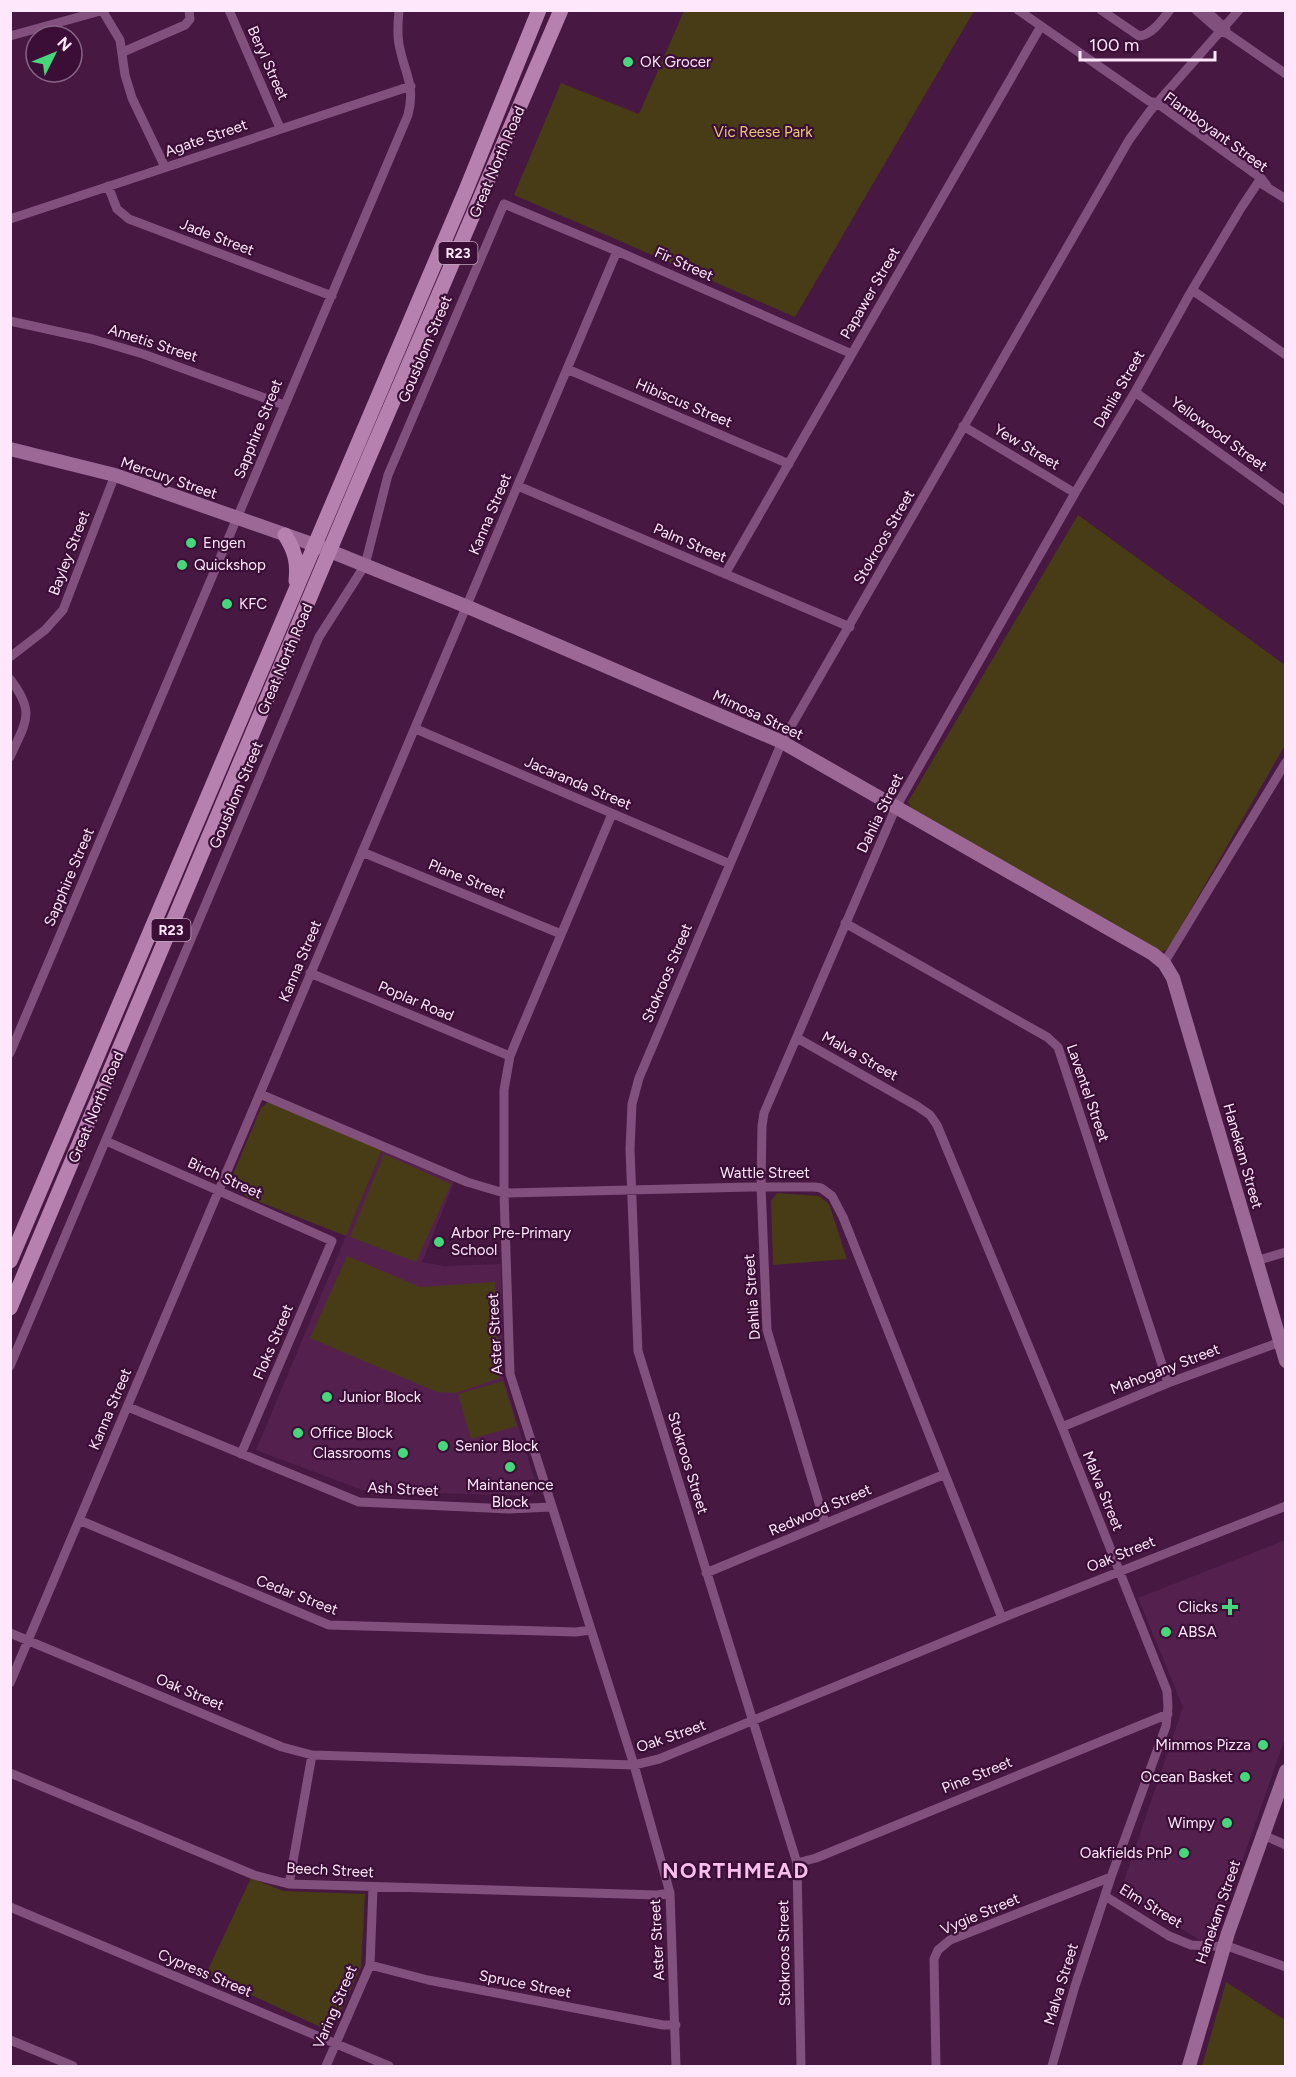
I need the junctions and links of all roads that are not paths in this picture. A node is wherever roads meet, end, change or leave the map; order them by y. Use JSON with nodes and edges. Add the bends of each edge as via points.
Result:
{"nodes":[{"id":1,"x":189,"y":10,"type":"edge"},
{"id":2,"x":229,"y":10,"type":"edge"},
{"id":3,"x":399,"y":10,"type":"edge"},
{"id":4,"x":539,"y":10,"type":"edge"},
{"id":5,"x":561,"y":10,"type":"edge"},
{"id":6,"x":1018,"y":10,"type":"edge"},
{"id":7,"x":1101,"y":10,"type":"edge"},
{"id":8,"x":1170,"y":10,"type":"edge"},
{"id":9,"x":1196,"y":10,"type":"edge"},
{"id":10,"x":1206,"y":10,"type":"edge"},
{"id":11,"x":1239,"y":10,"type":"edge"},
{"id":12,"x":103,"y":11,"type":"edge"},
{"id":13,"x":1041,"y":26,"type":"junction"},
{"id":14,"x":1224,"y":31,"type":"junction"},
{"id":15,"x":10,"y":36,"type":"edge"},
{"id":16,"x":123,"y":52,"type":"junction"},
{"id":17,"x":1286,"y":74,"type":"edge"},
{"id":18,"x":411,"y":86,"type":"junction"},
{"id":19,"x":1153,"y":104,"type":"junction"},
{"id":20,"x":280,"y":128,"type":"junction"},
{"id":21,"x":165,"y":167,"type":"junction"},
{"id":22,"x":1262,"y":182,"type":"junction"},
{"id":23,"x":108,"y":186,"type":"junction"},
{"id":24,"x":1286,"y":199,"type":"edge"},
{"id":25,"x":504,"y":204,"type":"joint"},
{"id":26,"x":10,"y":219,"type":"edge"},
{"id":27,"x":617,"y":251,"type":"junction"},
{"id":28,"x":1192,"y":290,"type":"junction"},
{"id":29,"x":332,"y":296,"type":"junction"},
{"id":30,"x":10,"y":321,"type":"edge"},
{"id":31,"x":852,"y":354,"type":"junction"},
{"id":32,"x":1286,"y":355,"type":"edge"},
{"id":33,"x":567,"y":369,"type":"junction"},
{"id":34,"x":1135,"y":392,"type":"junction"},
{"id":35,"x":284,"y":405,"type":"junction"},
{"id":36,"x":963,"y":426,"type":"junction"},
{"id":37,"x":10,"y":449,"type":"edge"},
{"id":38,"x":789,"y":464,"type":"junction"},
{"id":39,"x":115,"y":476,"type":"junction"},
{"id":40,"x":519,"y":486,"type":"junction"},
{"id":41,"x":1075,"y":493,"type":"junction"},
{"id":42,"x":1286,"y":501,"type":"edge"},
{"id":43,"x":237,"y":519,"type":"junction"},
{"id":44,"x":285,"y":535,"type":"junction"},
{"id":45,"x":315,"y":545,"type":"junction"},
{"id":46,"x":330,"y":551,"type":"junction"},
{"id":47,"x":365,"y":565,"type":"junction"},
{"id":48,"x":725,"y":574,"type":"junction"},
{"id":49,"x":296,"y":593,"type":"junction"},
{"id":50,"x":468,"y":607,"type":"junction"},
{"id":51,"x":850,"y":627,"type":"junction"},
{"id":52,"x":10,"y":657,"type":"edge"},
{"id":53,"x":10,"y":679,"type":"edge"},
{"id":54,"x":416,"y":729,"type":"junction"},
{"id":55,"x":782,"y":742,"type":"junction"},
{"id":56,"x":10,"y":757,"type":"edge"},
{"id":57,"x":1286,"y":762,"type":"edge"},
{"id":58,"x":896,"y":807,"type":"junction"},
{"id":59,"x":612,"y":814,"type":"junction"},
{"id":60,"x":363,"y":852,"type":"junction"},
{"id":61,"x":730,"y":864,"type":"junction"},
{"id":62,"x":845,"y":923,"type":"junction"},
{"id":63,"x":152,"y":930,"type":"junction"},
{"id":64,"x":561,"y":934,"type":"junction"},
{"id":65,"x":168,"y":937,"type":"junction"},
{"id":66,"x":1164,"y":963,"type":"junction"},
{"id":67,"x":310,"y":973,"type":"junction"},
{"id":68,"x":797,"y":1038,"type":"junction"},
{"id":69,"x":10,"y":1053,"type":"edge"},
{"id":70,"x":510,"y":1056,"type":"junction"},
{"id":71,"x":261,"y":1094,"type":"junction"},
{"id":72,"x":106,"y":1141,"type":"junction"},
{"id":73,"x":761,"y":1186,"type":"junction"},
{"id":74,"x":631,"y":1190,"type":"junction"},
{"id":75,"x":218,"y":1192,"type":"junction"},
{"id":76,"x":504,"y":1193,"type":"junction"},
{"id":77,"x":332,"y":1241,"type":"joint"},
{"id":78,"x":1286,"y":1252,"type":"edge"},
{"id":79,"x":10,"y":1261,"type":"edge"},
{"id":80,"x":1256,"y":1261,"type":"junction"},
{"id":81,"x":10,"y":1308,"type":"edge"},
{"id":82,"x":1280,"y":1342,"type":"junction"},
{"id":83,"x":1286,"y":1361,"type":"edge"},
{"id":84,"x":10,"y":1366,"type":"edge"},
{"id":85,"x":1168,"y":1383,"type":"junction"},
{"id":86,"x":128,"y":1407,"type":"junction"},
{"id":87,"x":1062,"y":1427,"type":"junction"},
{"id":88,"x":241,"y":1454,"type":"junction"},
{"id":89,"x":945,"y":1474,"type":"junction"},
{"id":90,"x":1286,"y":1506,"type":"edge"},
{"id":91,"x":551,"y":1507,"type":"junction"},
{"id":92,"x":79,"y":1520,"type":"junction"},
{"id":93,"x":825,"y":1523,"type":"junction"},
{"id":94,"x":1119,"y":1571,"type":"junction"},
{"id":95,"x":706,"y":1573,"type":"junction"},
{"id":96,"x":1002,"y":1618,"type":"junction"},
{"id":97,"x":590,"y":1630,"type":"junction"},
{"id":98,"x":10,"y":1633,"type":"edge"},
{"id":99,"x":28,"y":1640,"type":"junction"},
{"id":100,"x":10,"y":1683,"type":"edge"},
{"id":101,"x":1168,"y":1714,"type":"junction"},
{"id":102,"x":752,"y":1722,"type":"junction"},
{"id":103,"x":312,"y":1755,"type":"junction"},
{"id":104,"x":634,"y":1765,"type":"junction"},
{"id":105,"x":1286,"y":1771,"type":"edge"},
{"id":106,"x":10,"y":1773,"type":"edge"},
{"id":107,"x":1281,"y":1798,"type":"edge"},
{"id":108,"x":1263,"y":1835,"type":"junction"},
{"id":109,"x":1286,"y":1845,"type":"edge"},
{"id":110,"x":797,"y":1863,"type":"junction"},
{"id":111,"x":1111,"y":1877,"type":"junction"},
{"id":112,"x":289,"y":1884,"type":"junction"},
{"id":113,"x":373,"y":1888,"type":"junction"},
{"id":114,"x":670,"y":1893,"type":"junction"},
{"id":115,"x":1105,"y":1896,"type":"junction"},
{"id":116,"x":10,"y":1907,"type":"edge"},
{"id":117,"x":1224,"y":1947,"type":"junction"},
{"id":118,"x":370,"y":1965,"type":"junction"},
{"id":119,"x":1286,"y":1967,"type":"edge"},
{"id":120,"x":676,"y":2025,"type":"junction"},
{"id":121,"x":10,"y":2040,"type":"edge"},
{"id":122,"x":336,"y":2044,"type":"junction"},
{"id":123,"x":73,"y":2067,"type":"edge"},
{"id":124,"x":326,"y":2067,"type":"edge"},
{"id":125,"x":388,"y":2067,"type":"edge"},
{"id":126,"x":676,"y":2067,"type":"edge"},
{"id":127,"x":801,"y":2067,"type":"edge"},
{"id":128,"x":936,"y":2067,"type":"edge"},
{"id":129,"x":1052,"y":2067,"type":"edge"},
{"id":130,"x":1189,"y":2067,"type":"edge"}],
"edges":[{"from":1,"to":16,"type":"street","via":[[190,19],[185,25]]},
{"from":2,"to":20,"type":"street","name":"Beryl Street"},
{"from":3,"to":18,"type":"street","name":"Sapphire Street","via":[[398,43]]},
{"from":4,"to":45,"type":"main road","name":"Great North Road","number":"R23"},
{"from":5,"to":46,"type":"main road","name":"Great North Road","number":"R23"},
{"from":6,"to":13,"type":"street","name":"Flamboyant Street"},
{"from":7,"to":8,"type":"street","via":[[1144,36]]},
{"from":9,"to":14,"type":"street"},
{"from":10,"to":14,"type":"street"},
{"from":11,"to":14,"type":"street","name":"Stokroos Street"},
{"from":12,"to":15,"type":"street"},
{"from":12,"to":16,"type":"street"},
{"from":13,"to":19,"type":"street","name":"Flamboyant Street"},
{"from":13,"to":31,"type":"street","name":"Papawer Street"},
{"from":14,"to":17,"type":"street"},
{"from":14,"to":19,"type":"street","name":"Stokroos Street"},
{"from":16,"to":21,"type":"street","via":[[132,98]]},
{"from":18,"to":20,"type":"street","name":"Agate Street"},
{"from":18,"to":29,"type":"street","name":"Sapphire Street","via":[[408,115]]},
{"from":19,"to":22,"type":"street","name":"Flamboyant Street"},
{"from":19,"to":36,"type":"street","name":"Stokroos Street"},
{"from":20,"to":21,"type":"street","name":"Agate Street"},
{"from":21,"to":23,"type":"street","name":"Agate Street"},
{"from":22,"to":24,"type":"street","name":"Flamboyant Street"},
{"from":22,"to":28,"type":"street","name":"Dahlia Street","via":[[1241,208]]},
{"from":23,"to":26,"type":"street","name":"Agate Street"},
{"from":23,"to":29,"type":"street","name":"Jade Street","via":[[117,208],[129,219]]},
{"from":25,"to":27,"type":"street","name":"Fir Street"},
{"from":25,"to":47,"type":"street","name":"Gousblom Street","via":[[388,475]]},
{"from":27,"to":31,"type":"street","name":"Fir Street"},
{"from":27,"to":33,"type":"street","name":"Kanna Street"},
{"from":28,"to":32,"type":"street"},
{"from":28,"to":34,"type":"street","name":"Dahlia Street"},
{"from":29,"to":35,"type":"street","name":"Sapphire Street"},
{"from":30,"to":35,"type":"street","name":"Ametis Street","via":[[143,354]]},
{"from":31,"to":38,"type":"street","name":"Papawer Street"},
{"from":33,"to":38,"type":"street","name":"Hibiscus Street"},
{"from":33,"to":40,"type":"street","name":"Kanna Street"},
{"from":34,"to":41,"type":"street","name":"Dahlia Street"},
{"from":34,"to":42,"type":"street","name":"Yellowood Street"},
{"from":35,"to":43,"type":"street","name":"Sapphire Street"},
{"from":36,"to":41,"type":"street","name":"Yew Street"},
{"from":36,"to":51,"type":"street","name":"Stokroos Street"},
{"from":37,"to":39,"type":"street","name":"Mercury Street"},
{"from":38,"to":48,"type":"street","name":"Papawer Street"},
{"from":39,"to":43,"type":"street","name":"Mercury Street"},
{"from":39,"to":52,"type":"street","name":"Bayley Street","via":[[63,610],[45,630]]},
{"from":40,"to":48,"type":"street","name":"Palm Street"},
{"from":40,"to":50,"type":"street","name":"Kanna Street"},
{"from":41,"to":58,"type":"street","name":"Dahlia Street"},
{"from":43,"to":44,"type":"street","name":"Mercury Street"},
{"from":43,"to":69,"type":"street","name":"Sapphire Street"},
{"from":44,"to":45,"type":"street","name":"Mercury Street"},
{"from":44,"to":49,"type":"main road","via":[[297,562]]},
{"from":45,"to":46,"type":"street","name":"Mimosa Street"},
{"from":45,"to":49,"type":"main road","name":"Great North Road","number":"R23"},
{"from":46,"to":47,"type":"street","name":"Mimosa Street"},
{"from":46,"to":65,"type":"main road","name":"Great North Road","number":"R23"},
{"from":47,"to":50,"type":"street","name":"Mimosa Street"},
{"from":47,"to":72,"type":"street","name":"Gousblom Street","via":[[319,637]]},
{"from":48,"to":51,"type":"street","name":"Palm Street"},
{"from":49,"to":63,"type":"main road","name":"Great North Road","number":"R23"},
{"from":50,"to":54,"type":"street","name":"Kanna Street"},
{"from":50,"to":55,"type":"street","name":"Mimosa Street"},
{"from":51,"to":55,"type":"street","name":"Stokroos Street"},
{"from":53,"to":56,"type":"street","via":[[24,698],[27,710]]},
{"from":54,"to":59,"type":"street","name":"Jacaranda Street"},
{"from":54,"to":60,"type":"street","name":"Kanna Street"},
{"from":55,"to":58,"type":"street","name":"Mimosa Street"},
{"from":55,"to":61,"type":"street","name":"Stokroos Street"},
{"from":57,"to":66,"type":"street"},
{"from":58,"to":62,"type":"street","name":"Dahlia Street"},
{"from":58,"to":66,"type":"street","name":"Mimosa Street"},
{"from":59,"to":61,"type":"street","name":"Jacaranda Street"},
{"from":59,"to":64,"type":"street","name":"Aster Street"},
{"from":60,"to":64,"type":"street","name":"Plane Street"},
{"from":60,"to":67,"type":"street","name":"Kanna Street"},
{"from":61,"to":74,"type":"street","name":"Stokroos Street","via":[[634,1092]]},
{"from":62,"to":68,"type":"street","name":"Dahlia Street"},
{"from":62,"to":85,"type":"street","name":"Laventel Street","via":[[1047,1037],[1058,1047]]},
{"from":63,"to":65,"type":"main road"},
{"from":63,"to":79,"type":"main road","name":"Great North Road","number":"R23"},
{"from":64,"to":70,"type":"street","name":"Aster Street"},
{"from":65,"to":81,"type":"main road","name":"Great North Road","number":"R23"},
{"from":66,"to":80,"type":"street","name":"Hanekam Street","via":[[1173,978]]},
{"from":67,"to":70,"type":"street","name":"Poplar Road"},
{"from":67,"to":71,"type":"street","name":"Kanna Street"},
{"from":68,"to":73,"type":"street","name":"Dahlia Street","via":[[764,1113]]},
{"from":68,"to":87,"type":"street","name":"Malva Street","via":[[917,1106],[934,1120]]},
{"from":70,"to":76,"type":"street","name":"Aster Street","via":[[504,1090]]},
{"from":71,"to":75,"type":"street","name":"Kanna Street"},
{"from":71,"to":76,"type":"street","name":"Wattle Street","via":[[467,1182]]},
{"from":72,"to":75,"type":"street","name":"Birch Street"},
{"from":72,"to":84,"type":"street","name":"Gousblom Street"},
{"from":73,"to":74,"type":"street","name":"Wattle Street"},
{"from":73,"to":89,"type":"street","name":"Wattle Street","via":[[815,1187],[836,1200]]},
{"from":73,"to":93,"type":"street","name":"Dahlia Street","via":[[767,1330]]},
{"from":74,"to":76,"type":"street","name":"Wattle Street"},
{"from":74,"to":95,"type":"street","name":"Stokroos Street","via":[[638,1352]]},
{"from":75,"to":77,"type":"street","name":"Birch Street"},
{"from":75,"to":86,"type":"street","name":"Kanna Street"},
{"from":76,"to":91,"type":"street","name":"Aster Street","via":[[510,1374]]},
{"from":77,"to":88,"type":"street","name":"Floks Street"},
{"from":78,"to":80,"type":"street"},
{"from":80,"to":82,"type":"street","name":"Hanekam Street"},
{"from":82,"to":83,"type":"street","name":"Hanekam Street"},
{"from":82,"to":85,"type":"street","name":"Mahogany Street"},
{"from":85,"to":87,"type":"street","name":"Mahogany Street"},
{"from":86,"to":88,"type":"street","name":"Ash Street"},
{"from":86,"to":92,"type":"street","name":"Kanna Street"},
{"from":87,"to":94,"type":"street","name":"Malva Street"},
{"from":88,"to":91,"type":"street","name":"Ash Street","via":[[367,1503]]},
{"from":89,"to":93,"type":"street","name":"Redwood Street"},
{"from":89,"to":96,"type":"street","name":"Wattle Street"},
{"from":90,"to":94,"type":"street","name":"Oak Street"},
{"from":91,"to":97,"type":"street","name":"Aster Street"},
{"from":92,"to":97,"type":"street","name":"Cedar Street","via":[[323,1624]]},
{"from":92,"to":99,"type":"street","name":"Kanna Street"},
{"from":93,"to":95,"type":"street","name":"Redwood Street"},
{"from":94,"to":96,"type":"street","name":"Oak Street"},
{"from":94,"to":101,"type":"street","name":"Malva Street","via":[[1164,1681]]},
{"from":95,"to":102,"type":"street","name":"Stokroos Street"},
{"from":96,"to":102,"type":"street","name":"Oak Street"},
{"from":97,"to":104,"type":"street","name":"Aster Street"},
{"from":98,"to":99,"type":"street","name":"Oak Street"},
{"from":99,"to":100,"type":"street","name":"Kanna Street"},
{"from":99,"to":103,"type":"street","name":"Oak Street","via":[[282,1747]]},
{"from":101,"to":110,"type":"street","name":"Pine Street"},
{"from":101,"to":111,"type":"street","name":"Malva Street"},
{"from":102,"to":104,"type":"street","name":"Oak Street"},
{"from":102,"to":110,"type":"street","name":"Stokroos Street"},
{"from":103,"to":104,"type":"street","name":"Oak Street"},
{"from":103,"to":112,"type":"street"},
{"from":104,"to":114,"type":"street","name":"Aster Street"},
{"from":105,"to":107,"type":"street","name":"Hanekam Street"},
{"from":106,"to":112,"type":"street","name":"Beech Street","via":[[254,1875]]},
{"from":107,"to":108,"type":"street","name":"Hanekam Street"},
{"from":108,"to":109,"type":"street"},
{"from":108,"to":117,"type":"street","name":"Hanekam Street"},
{"from":110,"to":127,"type":"street","name":"Stokroos Street"},
{"from":111,"to":115,"type":"street","name":"Malva Street"},
{"from":111,"to":128,"type":"street","name":"Vygie Street","via":[[944,1944],[934,1959]]},
{"from":112,"to":113,"type":"street","name":"Beech Street"},
{"from":113,"to":114,"type":"street","name":"Beech Street"},
{"from":113,"to":118,"type":"street","name":"Varing Street"},
{"from":114,"to":120,"type":"street","name":"Aster Street"},
{"from":115,"to":117,"type":"street","name":"Elm Street","via":[[1180,1941]]},
{"from":115,"to":129,"type":"street","name":"Malva Street"},
{"from":116,"to":122,"type":"street","name":"Cypress Street"},
{"from":117,"to":119,"type":"street","name":"Elm Street"},
{"from":117,"to":130,"type":"street","name":"Hanekam Street"},
{"from":118,"to":120,"type":"street","name":"Spruce Street","via":[[428,1980]]},
{"from":118,"to":122,"type":"street","name":"Varing Street"},
{"from":120,"to":126,"type":"street","name":"Aster Street"},
{"from":121,"to":123,"type":"street"},
{"from":122,"to":124,"type":"street","name":"Varing Street"},
{"from":122,"to":125,"type":"street","name":"Cypress Street"}]}
